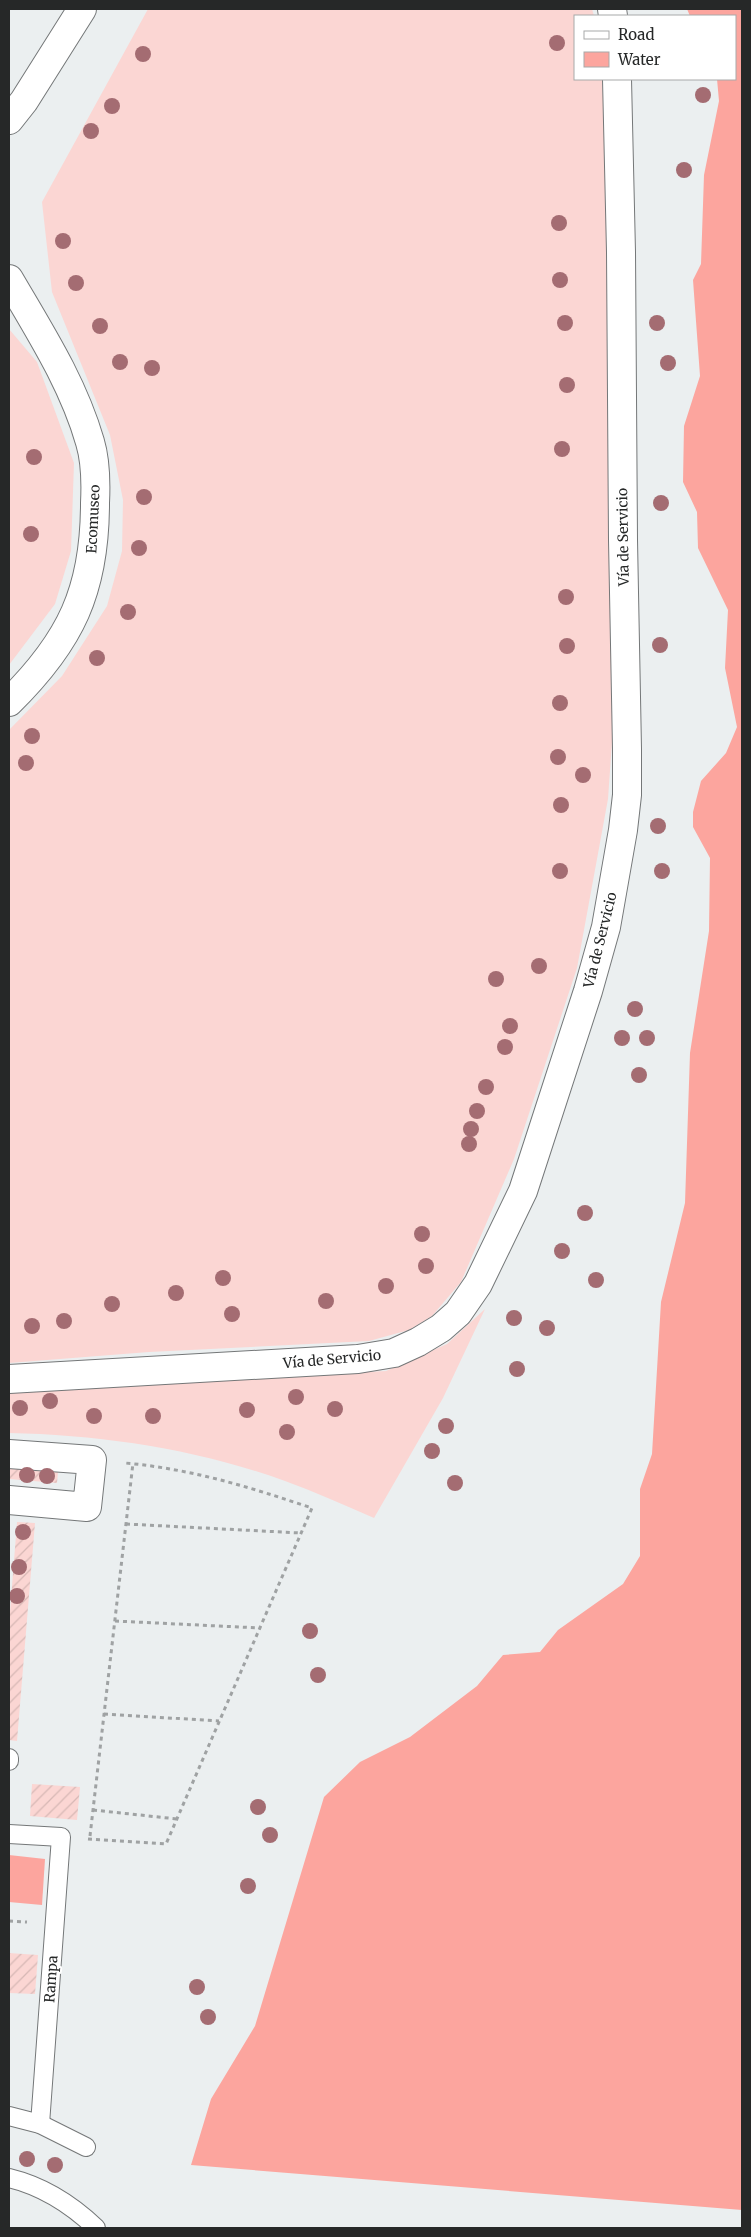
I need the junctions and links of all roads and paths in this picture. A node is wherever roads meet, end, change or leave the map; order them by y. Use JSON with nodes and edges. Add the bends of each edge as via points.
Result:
{"nodes":[{"id":1,"x":82,"y":9,"type":"edge"},
{"id":2,"x":617,"y":80,"type":"edge"},
{"id":3,"x":17,"y":111,"type":"edge"},
{"id":4,"x":9,"y":141,"type":"edge"},
{"id":5,"x":9,"y":285,"type":"edge"},
{"id":6,"x":9,"y":702,"type":"edge"},
{"id":7,"x":9,"y":1378,"type":"edge"},
{"id":8,"x":9,"y":1454,"type":"edge"},
{"id":9,"x":92,"y":1460,"type":"junction"},
{"id":10,"x":133,"y":1463,"type":"junction"},
{"id":11,"x":9,"y":1500,"type":"edge"},
{"id":12,"x":126,"y":1524,"type":"junction"},
{"id":13,"x":301,"y":1534,"type":"junction"},
{"id":14,"x":115,"y":1621,"type":"junction"},
{"id":15,"x":260,"y":1628,"type":"junction"},
{"id":16,"x":104,"y":1714,"type":"junction"},
{"id":17,"x":219,"y":1722,"type":"junction"},
{"id":18,"x":9,"y":1758,"type":"edge"},
{"id":19,"x":9,"y":1761,"type":"edge"},
{"id":20,"x":93,"y":1810,"type":"junction"},
{"id":21,"x":177,"y":1819,"type":"junction"},
{"id":22,"x":9,"y":1834,"type":"edge"},
{"id":23,"x":61,"y":1837,"type":"junction"},
{"id":24,"x":90,"y":1839,"type":"junction"},
{"id":25,"x":9,"y":2116,"type":"edge"},
{"id":26,"x":40,"y":2124,"type":"junction"},
{"id":27,"x":86,"y":2147,"type":"dead end"},
{"id":28,"x":9,"y":2178,"type":"edge"},
{"id":29,"x":96,"y":2228,"type":"edge"}],
"edges":[{"from":1,"to":3,"type":"street"},
{"from":2,"to":7,"type":"street","name":"Vía de Servicio","via":[[622,252],[627,795],[603,936],[523,1191],[478,1284],[458,1313],[441,1328],[394,1353],[358,1359]]},
{"from":3,"to":4,"type":"street"},
{"from":5,"to":6,"type":"street","name":"Ecomuseo","via":[[55,356],[80,410],[91,444],[96,476],[93,552],[86,584],[70,624],[54,651]]},
{"from":8,"to":9,"type":"street"},
{"from":9,"to":10,"type":"path"},
{"from":9,"to":11,"type":"street","via":[[87,1507]]},
{"from":10,"to":12,"type":"path"},
{"from":10,"to":13,"type":"path","via":[[230,1480],[312,1508]]},
{"from":12,"to":13,"type":"path"},
{"from":12,"to":14,"type":"path"},
{"from":13,"to":15,"type":"path"},
{"from":14,"to":15,"type":"path"},
{"from":14,"to":16,"type":"path"},
{"from":15,"to":17,"type":"path"},
{"from":16,"to":17,"type":"path"},
{"from":16,"to":20,"type":"path"},
{"from":17,"to":21,"type":"path"},
{"from":18,"to":19,"type":"lane"},
{"from":20,"to":21,"type":"path"},
{"from":20,"to":24,"type":"path"},
{"from":21,"to":24,"type":"path","via":[[166,1844]]},
{"from":22,"to":23,"type":"lane"},
{"from":23,"to":24,"type":"path"},
{"from":23,"to":26,"type":"lane","name":"Rampa"},
{"from":25,"to":26,"type":"lane"},
{"from":26,"to":27,"type":"lane"},
{"from":28,"to":29,"type":"lane","via":[[60,2200]]}]}
